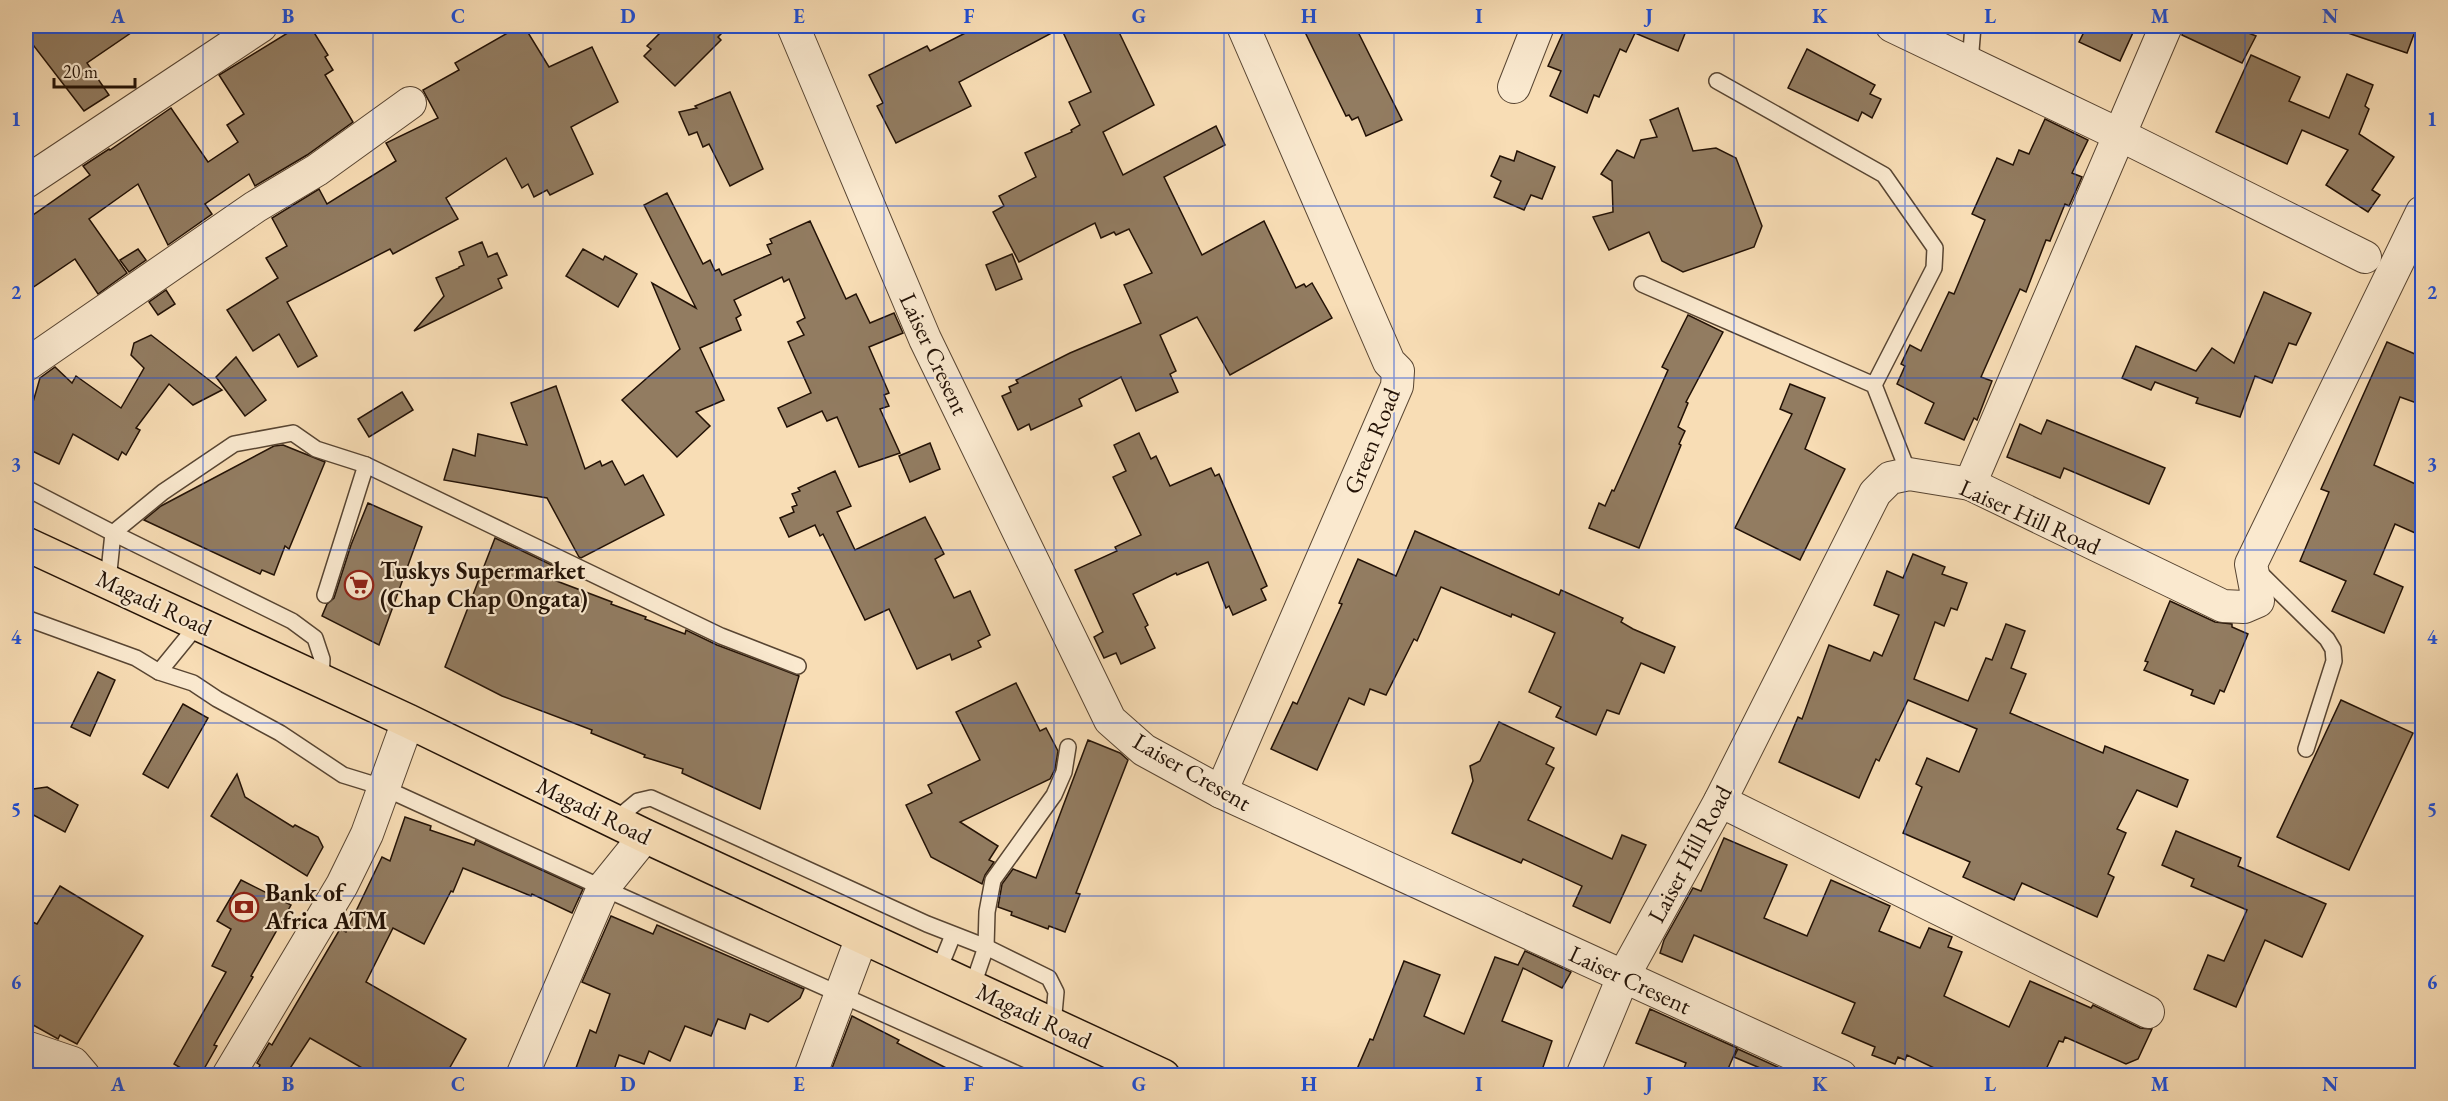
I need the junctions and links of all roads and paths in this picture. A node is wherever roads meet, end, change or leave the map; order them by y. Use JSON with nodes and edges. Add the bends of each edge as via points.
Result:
{"nodes":[{"id":1,"x":261,"y":26,"type":"edge"},
{"id":2,"x":793,"y":26,"type":"edge"},
{"id":3,"x":1243,"y":26,"type":"edge"},
{"id":4,"x":1538,"y":26,"type":"edge"},
{"id":5,"x":1892,"y":26,"type":"edge"},
{"id":6,"x":1973,"y":26,"type":"edge"},
{"id":7,"x":2166,"y":26,"type":"edge"},
{"id":8,"x":1970,"y":63,"type":"junction"},
{"id":9,"x":1717,"y":81,"type":"dead end"},
{"id":10,"x":1514,"y":87,"type":"dead end"},
{"id":11,"x":410,"y":103,"type":"dead end"},
{"id":12,"x":2120,"y":135,"type":"junction"},
{"id":13,"x":26,"y":182,"type":"edge"},
{"id":14,"x":2422,"y":212,"type":"edge"},
{"id":15,"x":2365,"y":257,"type":"dead end"},
{"id":16,"x":1642,"y":284,"type":"dead end"},
{"id":17,"x":26,"y":365,"type":"edge"},
{"id":18,"x":1874,"y":385,"type":"junction"},
{"id":19,"x":366,"y":465,"type":"junction"},
{"id":20,"x":1909,"y":474,"type":"junction"},
{"id":21,"x":1970,"y":484,"type":"junction"},
{"id":22,"x":26,"y":488,"type":"edge"},
{"id":23,"x":113,"y":533,"type":"junction"},
{"id":24,"x":26,"y":544,"type":"edge"},
{"id":25,"x":2251,"y":564,"type":"junction"},
{"id":26,"x":108,"y":581,"type":"junction"},
{"id":27,"x":325,"y":595,"type":"dead end"},
{"id":28,"x":26,"y":618,"type":"edge"},
{"id":29,"x":199,"y":623,"type":"junction"},
{"id":30,"x":798,"y":666,"type":"dead end"},
{"id":31,"x":159,"y":672,"type":"junction"},
{"id":32,"x":321,"y":681,"type":"junction"},
{"id":33,"x":408,"y":722,"type":"junction"},
{"id":34,"x":1068,"y":747,"type":"dead end"},
{"id":35,"x":2306,"y":749,"type":"dead end"},
{"id":36,"x":382,"y":787,"type":"junction"},
{"id":37,"x":1221,"y":792,"type":"junction"},
{"id":38,"x":1720,"y":801,"type":"junction"},
{"id":39,"x":614,"y":821,"type":"junction"},
{"id":40,"x":645,"y":836,"type":"junction"},
{"id":41,"x":603,"y":888,"type":"junction"},
{"id":42,"x":953,"y":935,"type":"junction"},
{"id":43,"x":862,"y":937,"type":"junction"},
{"id":44,"x":986,"y":947,"type":"junction"},
{"id":45,"x":938,"y":972,"type":"junction"},
{"id":46,"x":1623,"y":977,"type":"junction"},
{"id":47,"x":972,"y":988,"type":"junction"},
{"id":48,"x":838,"y":995,"type":"junction"},
{"id":49,"x":2148,"y":1012,"type":"dead end"},
{"id":50,"x":1053,"y":1025,"type":"junction"},
{"id":51,"x":26,"y":1047,"type":"edge"},
{"id":52,"x":1141,"y":1071,"type":"edge"},
{"id":53,"x":84,"y":1076,"type":"edge"},
{"id":54,"x":228,"y":1076,"type":"edge"},
{"id":55,"x":522,"y":1076,"type":"edge"},
{"id":56,"x":810,"y":1076,"type":"edge"},
{"id":57,"x":1022,"y":1076,"type":"edge"},
{"id":58,"x":1582,"y":1076,"type":"edge"},
{"id":59,"x":1841,"y":1076,"type":"edge"}],
"edges":[{"from":1,"to":13,"type":"street"},
{"from":2,"to":37,"type":"street","name":"Laiser Cresent","via":[[925,339],[1110,720],[1144,750]]},
{"from":3,"to":37,"type":"street","name":"Green Road","via":[[1389,362],[1398,371],[1397,386]]},
{"from":4,"to":10,"type":"street"},
{"from":5,"to":8,"type":"street"},
{"from":6,"to":8,"type":"lane"},
{"from":7,"to":12,"type":"street"},
{"from":8,"to":12,"type":"street"},
{"from":9,"to":18,"type":"lane","via":[[1884,175],[1935,248],[1934,268]]},
{"from":11,"to":17,"type":"street"},
{"from":12,"to":15,"type":"street"},
{"from":12,"to":21,"type":"street"},
{"from":14,"to":25,"type":"street"},
{"from":16,"to":18,"type":"lane"},
{"from":18,"to":20,"type":"lane"},
{"from":19,"to":23,"type":"lane","via":[[316,449],[293,433],[234,444],[163,492]]},
{"from":19,"to":27,"type":"lane"},
{"from":19,"to":30,"type":"lane","via":[[721,636]]},
{"from":20,"to":21,"type":"street","name":"Laiser Hill Road"},
{"from":20,"to":38,"type":"street","name":"Laiser Hill Road","via":[[1890,478],[1875,493]]},
{"from":21,"to":25,"type":"street","name":"Laiser Hill Road","via":[[2223,606],[2244,607],[2258,601]]},
{"from":22,"to":23,"type":"lane"},
{"from":23,"to":26,"type":"lane"},
{"from":23,"to":32,"type":"lane","via":[[292,621],[315,638],[322,659]]},
{"from":24,"to":26,"type":"highway","name":"Magadi Road"},
{"from":25,"to":35,"type":"lane","via":[[2333,649],[2334,661]]},
{"from":26,"to":29,"type":"highway","name":"Magadi Road"},
{"from":28,"to":31,"type":"lane","via":[[136,658]]},
{"from":29,"to":31,"type":"lane"},
{"from":29,"to":32,"type":"highway","name":"Magadi Road"},
{"from":31,"to":36,"type":"lane","via":[[193,683],[343,775]]},
{"from":32,"to":33,"type":"highway","name":"Magadi Road"},
{"from":33,"to":36,"type":"street"},
{"from":33,"to":39,"type":"highway","name":"Magadi Road"},
{"from":34,"to":44,"type":"lane","via":[[1064,772],[1054,795],[993,880]]},
{"from":36,"to":41,"type":"lane"},
{"from":36,"to":54,"type":"street","via":[[367,834],[342,885]]},
{"from":37,"to":46,"type":"street","name":"Laiser Cresent"},
{"from":38,"to":46,"type":"street","name":"Laiser Hill Road"},
{"from":38,"to":49,"type":"street"},
{"from":39,"to":40,"type":"highway","name":"Magadi Road"},
{"from":39,"to":42,"type":"lane","via":[[638,801],[651,798]]},
{"from":40,"to":41,"type":"street"},
{"from":40,"to":43,"type":"highway","name":"Magadi Road"},
{"from":41,"to":48,"type":"lane"},
{"from":41,"to":55,"type":"street"},
{"from":42,"to":44,"type":"lane"},
{"from":42,"to":45,"type":"lane"},
{"from":43,"to":45,"type":"highway","name":"Magadi Road"},
{"from":43,"to":48,"type":"street"},
{"from":44,"to":47,"type":"lane"},
{"from":44,"to":50,"type":"lane","via":[[1049,978],[1056,992]]},
{"from":45,"to":47,"type":"highway","name":"Magadi Road"},
{"from":46,"to":58,"type":"street","name":"Laiser Hill Road"},
{"from":46,"to":59,"type":"street","name":"Laiser Cresent"},
{"from":47,"to":50,"type":"highway","name":"Magadi Road"},
{"from":48,"to":56,"type":"street"},
{"from":48,"to":57,"type":"lane"},
{"from":50,"to":52,"type":"highway","name":"Magadi Road"},
{"from":51,"to":53,"type":"street","via":[[73,1063]]}]}
